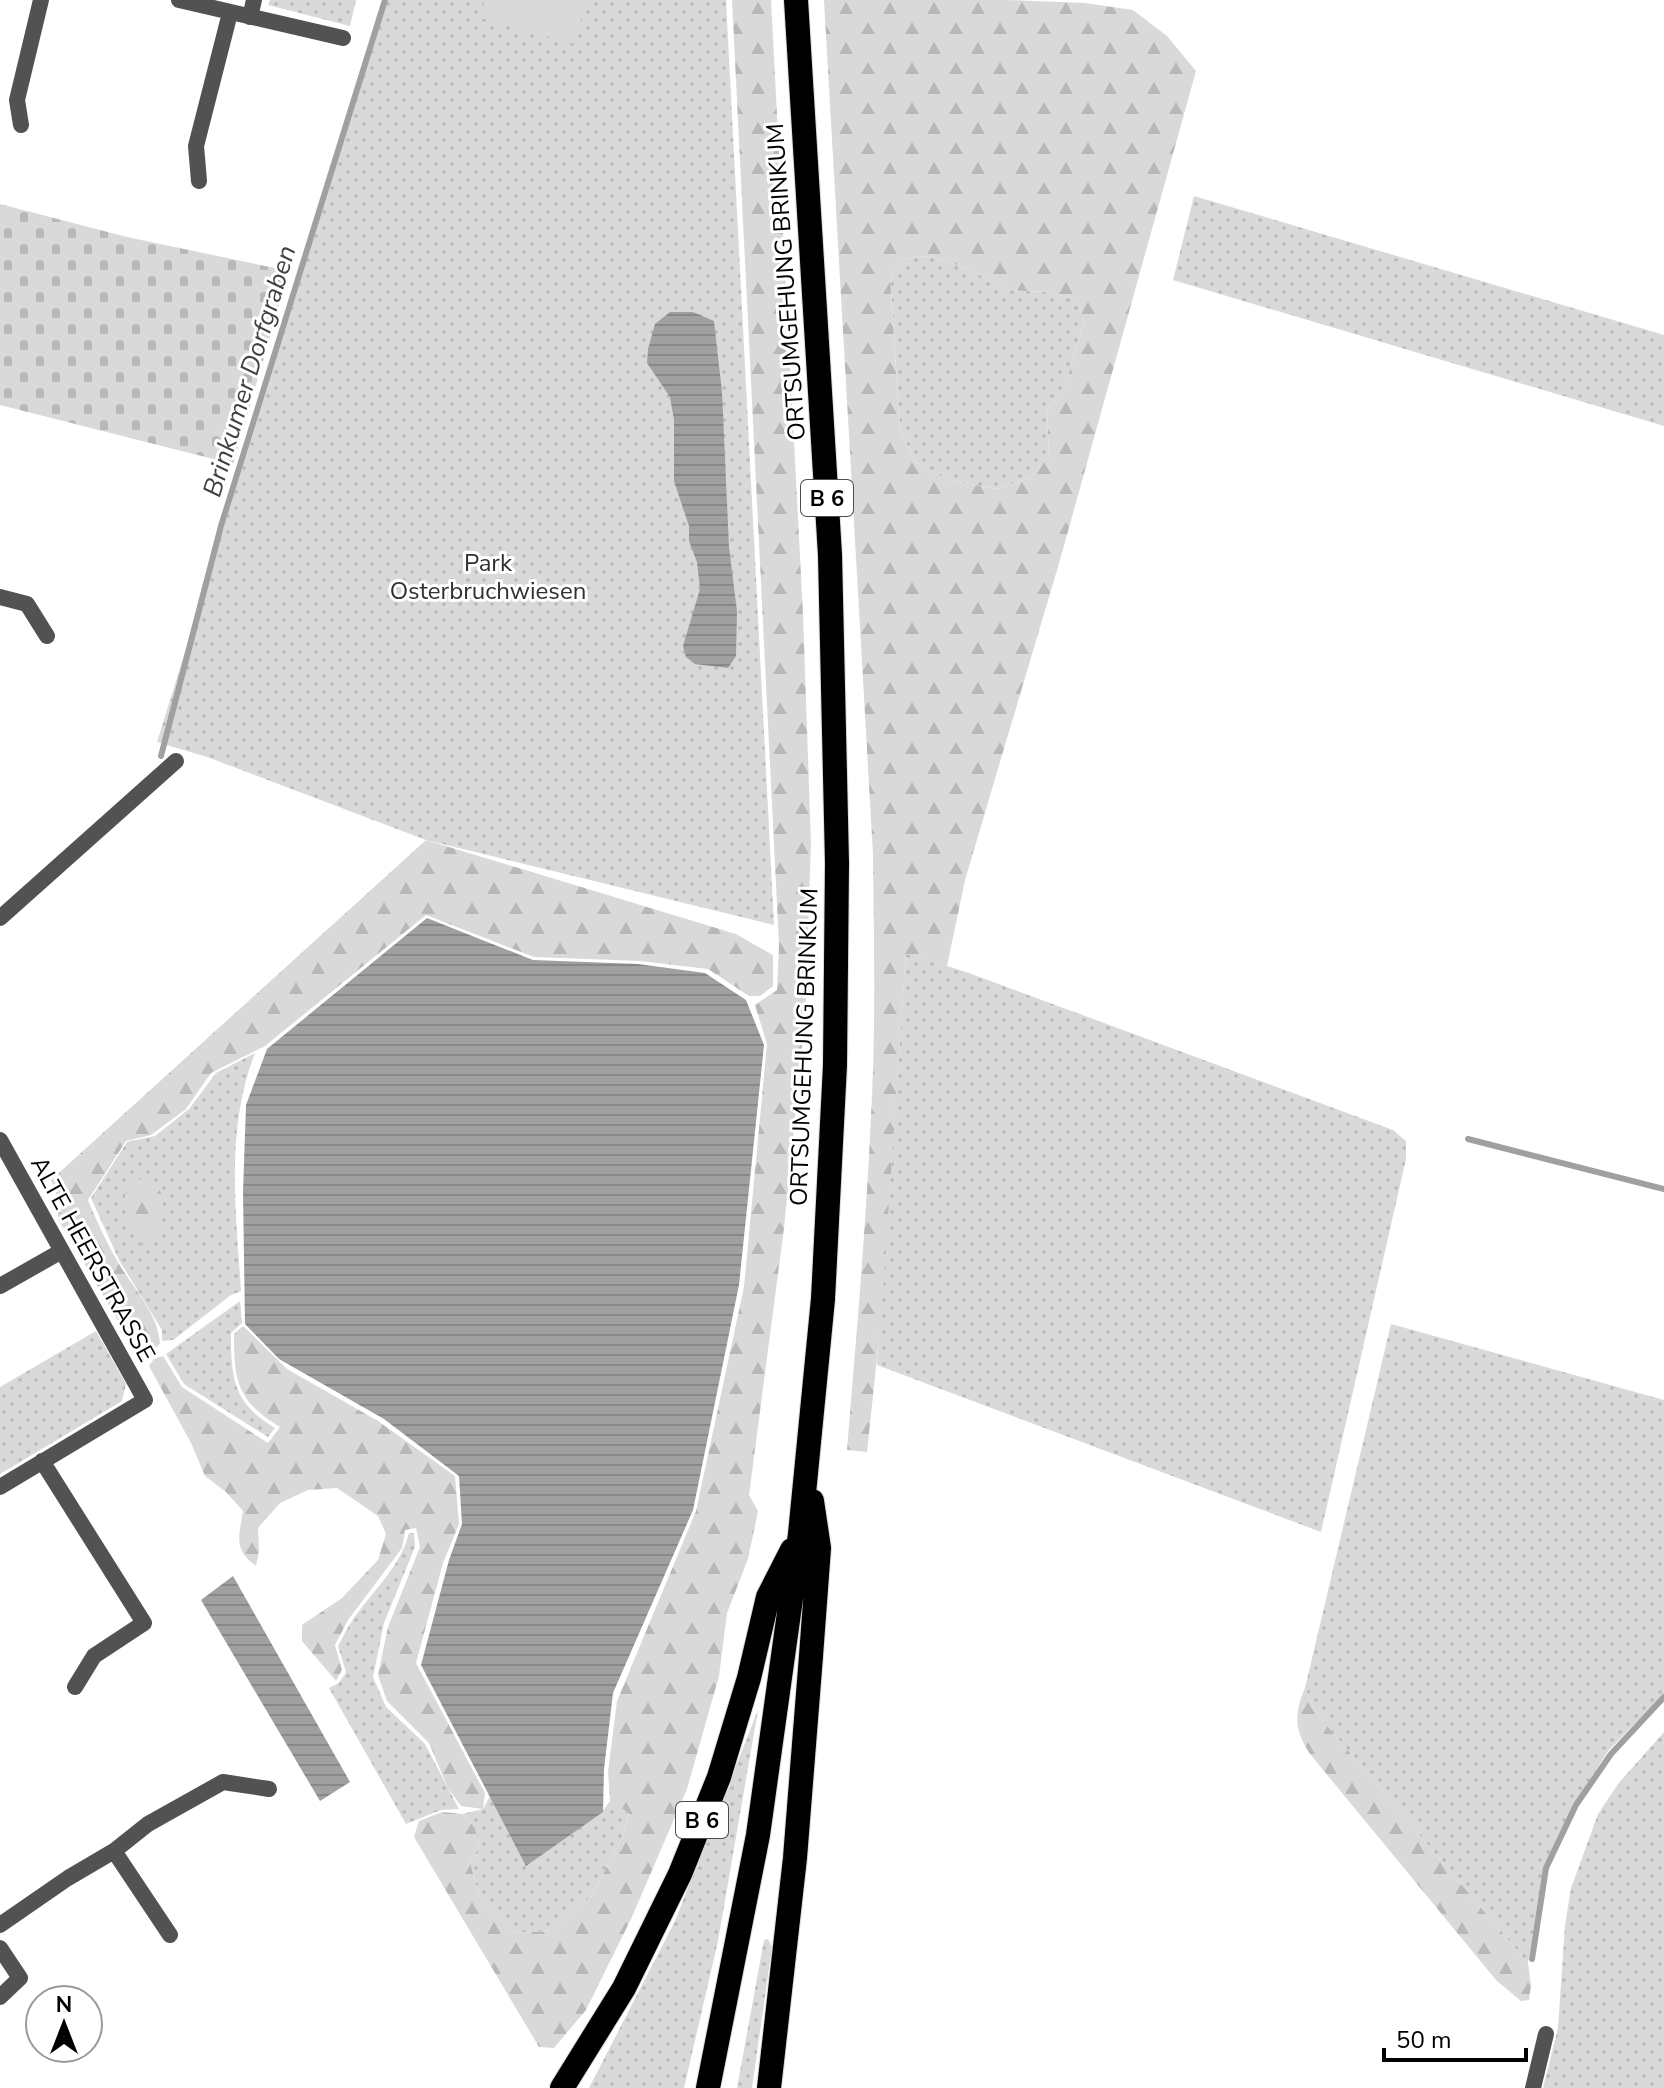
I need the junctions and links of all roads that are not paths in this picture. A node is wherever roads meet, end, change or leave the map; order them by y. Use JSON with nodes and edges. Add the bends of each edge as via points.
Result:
{"nodes":[{"id":1,"x":41,"y":0,"type":"edge"},
{"id":2,"x":179,"y":0,"type":"edge"},
{"id":3,"x":254,"y":0,"type":"edge"},
{"id":4,"x":796,"y":0,"type":"edge"},
{"id":5,"x":230,"y":13,"type":"junction"},
{"id":6,"x":250,"y":17,"type":"junction"},
{"id":7,"x":343,"y":38,"type":"dead end"},
{"id":8,"x":21,"y":125,"type":"dead end"},
{"id":9,"x":199,"y":181,"type":"dead end"},
{"id":10,"x":0,"y":597,"type":"edge"},
{"id":11,"x":47,"y":636,"type":"dead end"},
{"id":12,"x":176,"y":761,"type":"dead end"},
{"id":13,"x":0,"y":918,"type":"edge"},
{"id":14,"x":0,"y":1140,"type":"edge"},
{"id":15,"x":60,"y":1252,"type":"junction"},
{"id":16,"x":0,"y":1286,"type":"edge"},
{"id":17,"x":42,"y":1461,"type":"junction"},
{"id":18,"x":808,"y":1468,"type":"junction"},
{"id":19,"x":0,"y":1487,"type":"edge"},
{"id":20,"x":800,"y":1534,"type":"junction"},
{"id":21,"x":75,"y":1687,"type":"dead end"},
{"id":22,"x":269,"y":1789,"type":"dead end"},
{"id":23,"x":114,"y":1851,"type":"junction"},
{"id":24,"x":0,"y":1925,"type":"edge"},
{"id":25,"x":170,"y":1935,"type":"dead end"},
{"id":26,"x":0,"y":1948,"type":"edge"},
{"id":27,"x":0,"y":1997,"type":"edge"},
{"id":28,"x":1546,"y":2034,"type":"dead end"},
{"id":29,"x":562,"y":2088,"type":"edge"},
{"id":30,"x":708,"y":2088,"type":"edge"},
{"id":31,"x":769,"y":2088,"type":"edge"},
{"id":32,"x":1533,"y":2088,"type":"edge"}],
"edges":[{"from":1,"to":8,"type":"street","via":[[17,100]]},
{"from":2,"to":5,"type":"street"},
{"from":3,"to":6,"type":"street"},
{"from":4,"to":18,"type":"highway","name":"ORTSUMGEHUNG BRINKUM","number":"B 6","via":[[830,555],[837,849],[830,1184]]},
{"from":5,"to":6,"type":"street"},
{"from":5,"to":9,"type":"street","via":[[196,146]]},
{"from":6,"to":7,"type":"street"},
{"from":10,"to":11,"type":"street","via":[[27,604]]},
{"from":12,"to":13,"type":"street"},
{"from":14,"to":15,"type":"street","name":"ALTE HEERSTRASSE"},
{"from":15,"to":16,"type":"street"},
{"from":15,"to":17,"type":"street","name":"ALTE HEERSTRASSE","via":[[145,1400]]},
{"from":17,"to":19,"type":"street"},
{"from":17,"to":21,"type":"street","via":[[144,1623],[94,1656]]},
{"from":18,"to":20,"type":"highway","name":"ORTSUMGEHUNG BRINKUM","number":"B 6"},
{"from":18,"to":31,"type":"highway","number":"B 6","via":[[819,1548],[795,1858]]},
{"from":20,"to":29,"type":"highway","number":"B 6","via":[[768,1597],[730,1741],[680,1874],[624,1988]]},
{"from":20,"to":30,"type":"highway","name":"ORTSUMGEHUNG BRINKUM","number":"B 6","via":[[758,1835]]},
{"from":22,"to":23,"type":"street","via":[[223,1782],[148,1824]]},
{"from":23,"to":24,"type":"street"},
{"from":23,"to":25,"type":"street"},
{"from":26,"to":27,"type":"street","via":[[20,1978]]},
{"from":28,"to":32,"type":"street"}]}
